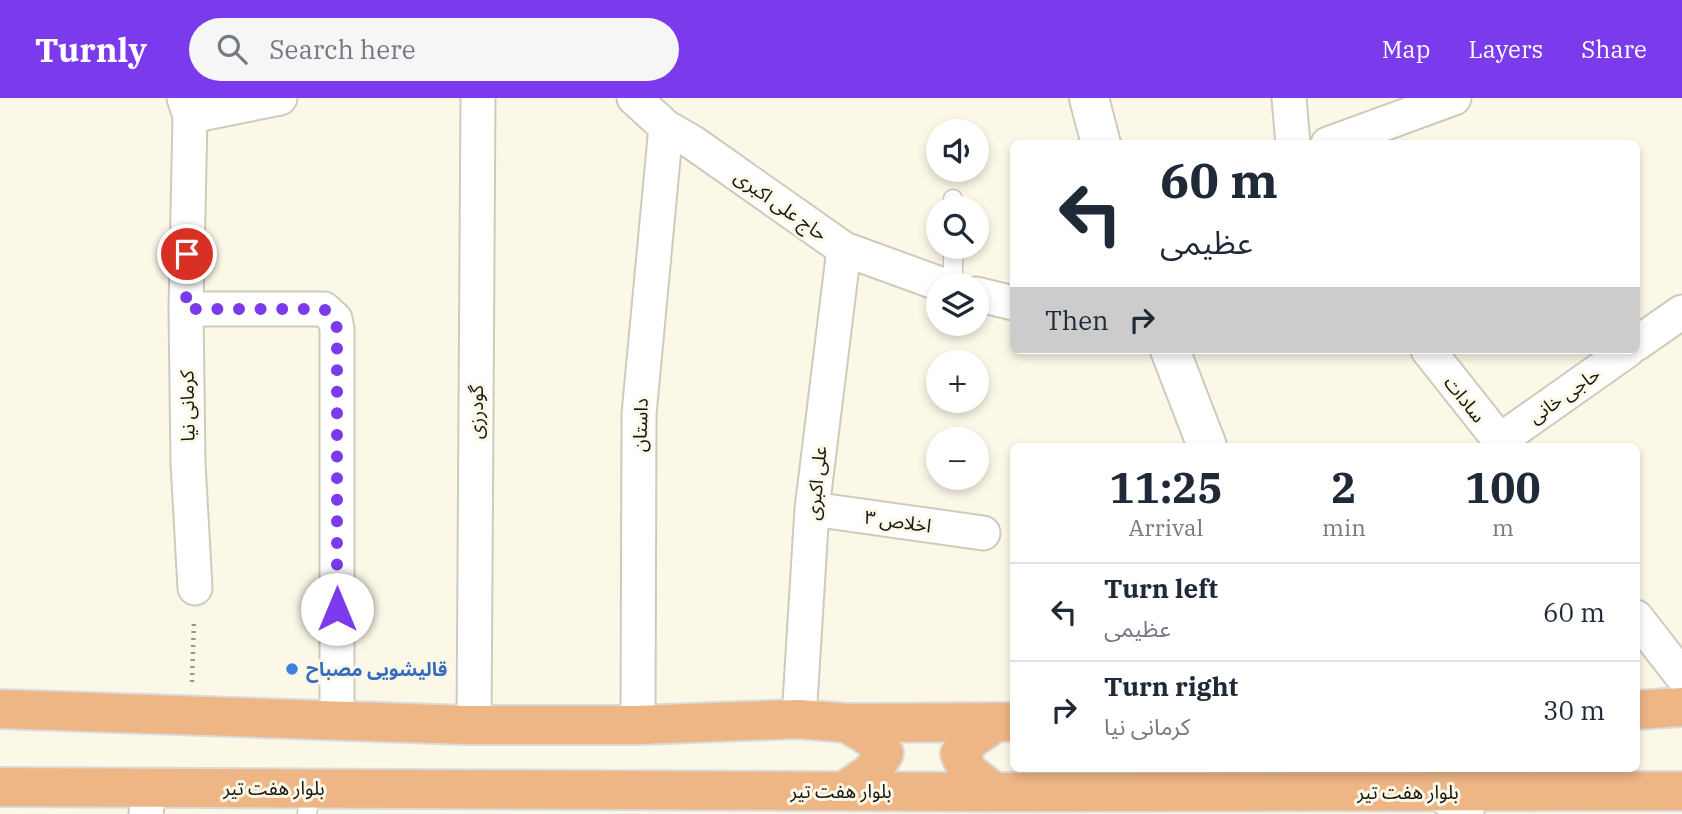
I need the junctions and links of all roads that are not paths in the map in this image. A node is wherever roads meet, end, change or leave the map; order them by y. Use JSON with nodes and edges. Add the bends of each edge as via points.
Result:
{"nodes":[{"id":1,"x":279,"y":98,"type":"edge"},
{"id":2,"x":478,"y":98,"type":"edge"},
{"id":3,"x":634,"y":98,"type":"edge"},
{"id":4,"x":1089,"y":98,"type":"edge"},
{"id":5,"x":1289,"y":98,"type":"edge"},
{"id":6,"x":1454,"y":98,"type":"edge"},
{"id":7,"x":187,"y":107,"type":"edge"},
{"id":8,"x":666,"y":127,"type":"junction"},
{"id":9,"x":1100,"y":140,"type":"edge"},
{"id":10,"x":1293,"y":140,"type":"edge"},
{"id":11,"x":1339,"y":140,"type":"edge"},
{"id":12,"x":845,"y":249,"type":"junction"},
{"id":13,"x":926,"y":279,"type":"edge"},
{"id":14,"x":989,"y":297,"type":"edge"},
{"id":15,"x":1010,"y":302,"type":"edge"},
{"id":16,"x":186,"y":309,"type":"junction"},
{"id":17,"x":1682,"y":312,"type":"edge"},
{"id":18,"x":1640,"y":341,"type":"edge"},
{"id":19,"x":1172,"y":354,"type":"edge"},
{"id":20,"x":1431,"y":354,"type":"edge"},
{"id":21,"x":1623,"y":354,"type":"edge"},
{"id":22,"x":1206,"y":443,"type":"edge"},
{"id":23,"x":1501,"y":443,"type":"edge"},
{"id":24,"x":1503,"y":443,"type":"edge"},
{"id":25,"x":812,"y":509,"type":"junction"},
{"id":26,"x":983,"y":533,"type":"dead end"},
{"id":27,"x":195,"y":588,"type":"road end"},
{"id":28,"x":1640,"y":619,"type":"edge"},
{"id":29,"x":1670,"y":637,"type":"edge"},
{"id":30,"x":1682,"y":676,"type":"edge"},
{"id":31,"x":1682,"y":707,"type":"edge"},
{"id":32,"x":2,"y":708,"type":"edge"},
{"id":33,"x":1640,"y":710,"type":"edge"},
{"id":34,"x":799,"y":719,"type":"junction"},
{"id":35,"x":337,"y":721,"type":"junction"},
{"id":36,"x":1005,"y":722,"type":"edge"},
{"id":37,"x":847,"y":723,"type":"junction"},
{"id":38,"x":474,"y":725,"type":"junction"},
{"id":39,"x":638,"y":725,"type":"junction"},
{"id":40,"x":0,"y":787,"type":"edge"},
{"id":41,"x":844,"y":791,"type":"junction"},
{"id":42,"x":1436,"y":791,"type":"junction"},
{"id":43,"x":1682,"y":791,"type":"edge"},
{"id":44,"x":994,"y":792,"type":"junction"},
{"id":45,"x":148,"y":801,"type":"edge"},
{"id":46,"x":309,"y":801,"type":"edge"},
{"id":47,"x":675,"y":802,"type":"edge"},
{"id":48,"x":1226,"y":803,"type":"edge"},
{"id":49,"x":1467,"y":814,"type":"edge"}],
"edges":[{"from":1,"to":7,"type":"street"},
{"from":2,"to":38,"type":"street","name":"گودرزی"},
{"from":3,"to":8,"type":"street","name":"حاج علی اکبری"},
{"from":4,"to":9,"type":"street"},
{"from":5,"to":10,"type":"street"},
{"from":6,"to":11,"type":"street"},
{"from":7,"to":16,"type":"street","name":"کرمانی نیا"},
{"from":8,"to":12,"type":"street","name":"حاج علی اکبری"},
{"from":8,"to":39,"type":"street","name":"داستان","via":[[639,414]]},
{"from":12,"to":13,"type":"street","name":"حاج علی اکبری"},
{"from":12,"to":25,"type":"street","name":"علی اکبری"},
{"from":14,"to":15,"type":"street"},
{"from":16,"to":27,"type":"street","name":"کرمانی نیا"},
{"from":16,"to":35,"type":"street","via":[[324,309],[335,319]]},
{"from":17,"to":18,"type":"street"},
{"from":19,"to":22,"type":"street"},
{"from":20,"to":23,"type":"street","name":"سادات"},
{"from":21,"to":24,"type":"street","name":"حاجی خانی"},
{"from":25,"to":26,"type":"street","name":"اخلاص ۳"},
{"from":25,"to":34,"type":"street","name":"علی اکبری"},
{"from":28,"to":29,"type":"street"},
{"from":29,"to":30,"type":"street"},
{"from":31,"to":33,"type":"main road"},
{"from":32,"to":35,"type":"main road"},
{"from":34,"to":37,"type":"main road"},
{"from":34,"to":39,"type":"main road"},
{"from":35,"to":38,"type":"main road"},
{"from":36,"to":37,"type":"main road"},
{"from":36,"to":44,"type":"main road","via":[[970,740],[960,754],[968,772]]},
{"from":37,"to":41,"type":"main road","via":[[876,740],[884,753],[870,773]]},
{"from":38,"to":39,"type":"main road"},
{"from":40,"to":45,"type":"main road","name":"بلوار هفت تیر"},
{"from":41,"to":44,"type":"main road","name":"بلوار هفت تیر"},
{"from":41,"to":47,"type":"main road","name":"بلوار هفت تیر"},
{"from":42,"to":43,"type":"main road","name":"بلوار هفت تیر"},
{"from":42,"to":48,"type":"main road","name":"بلوار هفت تیر"},
{"from":42,"to":49,"type":"street"},
{"from":44,"to":48,"type":"main road","name":"بلوار هفت تیر"},
{"from":45,"to":46,"type":"main road","name":"بلوار هفت تیر"},
{"from":46,"to":47,"type":"main road","name":"بلوار هفت تیر","via":[[545,796]]}]}
